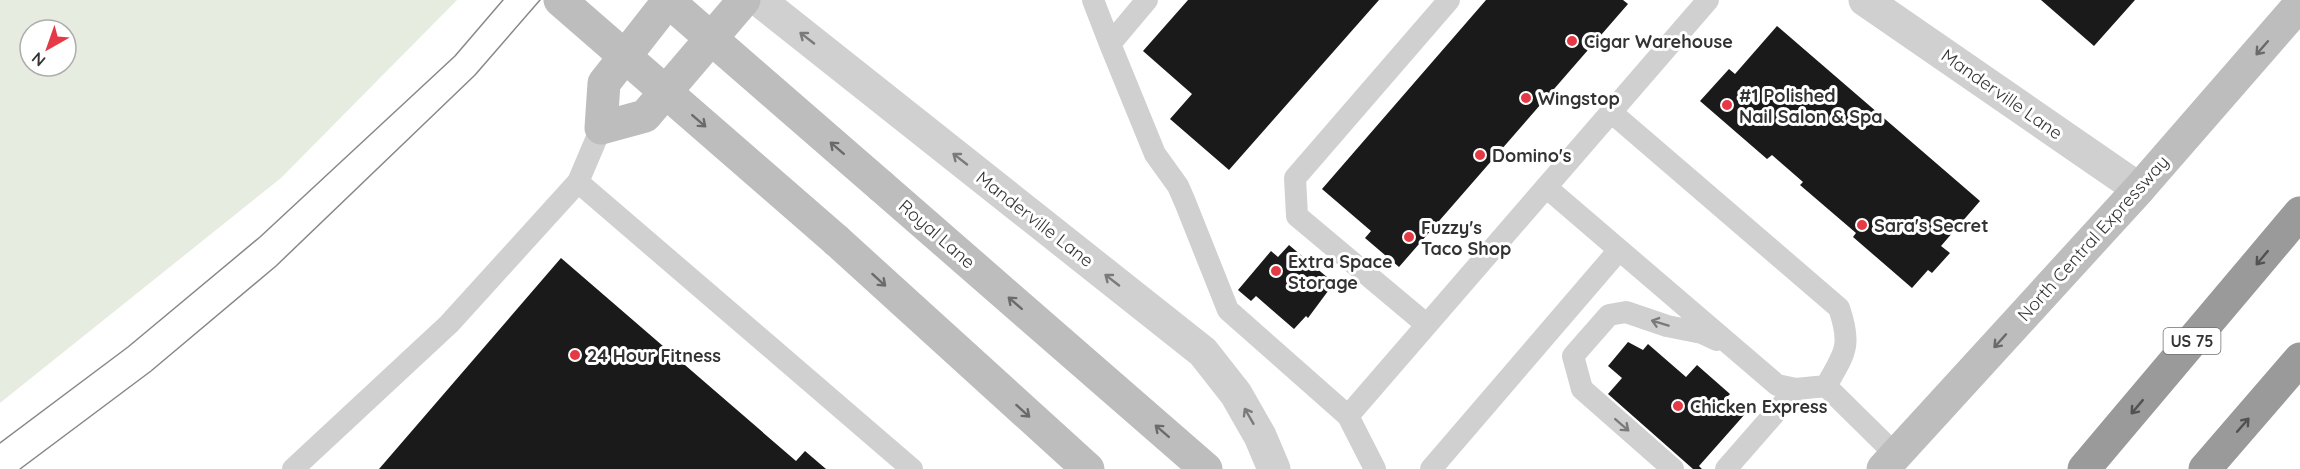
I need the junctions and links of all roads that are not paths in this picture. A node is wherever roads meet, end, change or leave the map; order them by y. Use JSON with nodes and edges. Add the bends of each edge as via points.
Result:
{"nodes":[{"id":1,"x":560,"y":0,"type":"edge"},
{"id":2,"x":668,"y":0,"type":"edge"},
{"id":3,"x":744,"y":0,"type":"edge"},
{"id":4,"x":759,"y":0,"type":"edge"},
{"id":5,"x":1093,"y":0,"type":"edge"},
{"id":6,"x":1147,"y":0,"type":"edge"},
{"id":7,"x":1449,"y":0,"type":"edge"},
{"id":8,"x":1708,"y":0,"type":"edge"},
{"id":9,"x":1865,"y":0,"type":"edge"},
{"id":10,"x":2300,"y":4,"type":"edge"},
{"id":11,"x":1110,"y":44,"type":"junction"},
{"id":12,"x":1611,"y":112,"type":"junction"},
{"id":13,"x":601,"y":128,"type":"junction"},
{"id":14,"x":578,"y":182,"type":"junction"},
{"id":15,"x":1546,"y":187,"type":"junction"},
{"id":16,"x":2139,"y":189,"type":"junction"},
{"id":17,"x":2300,"y":213,"type":"edge"},
{"id":18,"x":1619,"y":250,"type":"junction"},
{"id":19,"x":1426,"y":325,"type":"junction"},
{"id":20,"x":1735,"y":349,"type":"junction"},
{"id":21,"x":2300,"y":359,"type":"edge"},
{"id":22,"x":1826,"y":386,"type":"junction"},
{"id":23,"x":1796,"y":389,"type":"junction"},
{"id":24,"x":1348,"y":416,"type":"junction"},
{"id":25,"x":1890,"y":462,"type":"edge"},
{"id":26,"x":293,"y":469,"type":"edge"},
{"id":27,"x":912,"y":469,"type":"edge"},
{"id":28,"x":1088,"y":469,"type":"edge"},
{"id":29,"x":1206,"y":469,"type":"edge"},
{"id":30,"x":1274,"y":469,"type":"edge"},
{"id":31,"x":1375,"y":469,"type":"edge"},
{"id":32,"x":1431,"y":469,"type":"edge"},
{"id":33,"x":1673,"y":469,"type":"edge"},
{"id":34,"x":1726,"y":469,"type":"edge"},
{"id":35,"x":2084,"y":469,"type":"edge"},
{"id":36,"x":2205,"y":469,"type":"edge"}],
"edges":[{"from":1,"to":28,"type":"main road","one_way":true,"bridge":true,"via":[[836,240]]},
{"from":2,"to":13,"type":"main road","via":[[604,83]]},
{"from":29,"to":2,"type":"main road","name":"Royal Lane","one_way":true,"bridge":true},
{"from":3,"to":13,"type":"main road","via":[[645,116]]},
{"from":30,"to":4,"type":"street","name":"Manderville Lane","one_way":true,"via":[[1236,394],[1203,352]]},
{"from":5,"to":11,"type":"lane"},
{"from":6,"to":11,"type":"lane"},
{"from":7,"to":19,"type":"lane","via":[[1295,178],[1297,216]]},
{"from":8,"to":12,"type":"lane"},
{"from":9,"to":16,"type":"street","name":"Manderville Lane"},
{"from":10,"to":16,"type":"main road","name":"North Central Expressway","one_way":true},
{"from":11,"to":24,"type":"lane","via":[[1155,154],[1178,186],[1228,310]]},
{"from":12,"to":15,"type":"lane"},
{"from":12,"to":22,"type":"lane","via":[[1839,308],[1847,331],[1844,353]]},
{"from":13,"to":14,"type":"lane"},
{"from":14,"to":26,"type":"lane","via":[[449,324]]},
{"from":14,"to":27,"type":"lane"},
{"from":15,"to":18,"type":"lane"},
{"from":15,"to":19,"type":"lane"},
{"from":16,"to":25,"type":"main road","name":"North Central Expressway","one_way":true},
{"from":17,"to":35,"type":"highway","number":"US 75","one_way":true},
{"from":18,"to":20,"type":"lane"},
{"from":18,"to":32,"type":"lane"},
{"from":19,"to":24,"type":"lane"},
{"from":20,"to":23,"type":"lane","via":[[1777,385]]},
{"from":20,"to":33,"type":"lane","one_way":true,"via":[[1702,333],[1626,312],[1609,315],[1573,356],[1582,389]]},
{"from":36,"to":21,"type":"highway","one_way":true},
{"from":22,"to":23,"type":"lane"},
{"from":22,"to":25,"type":"lane"},
{"from":23,"to":34,"type":"lane"},
{"from":24,"to":31,"type":"lane"}]}
